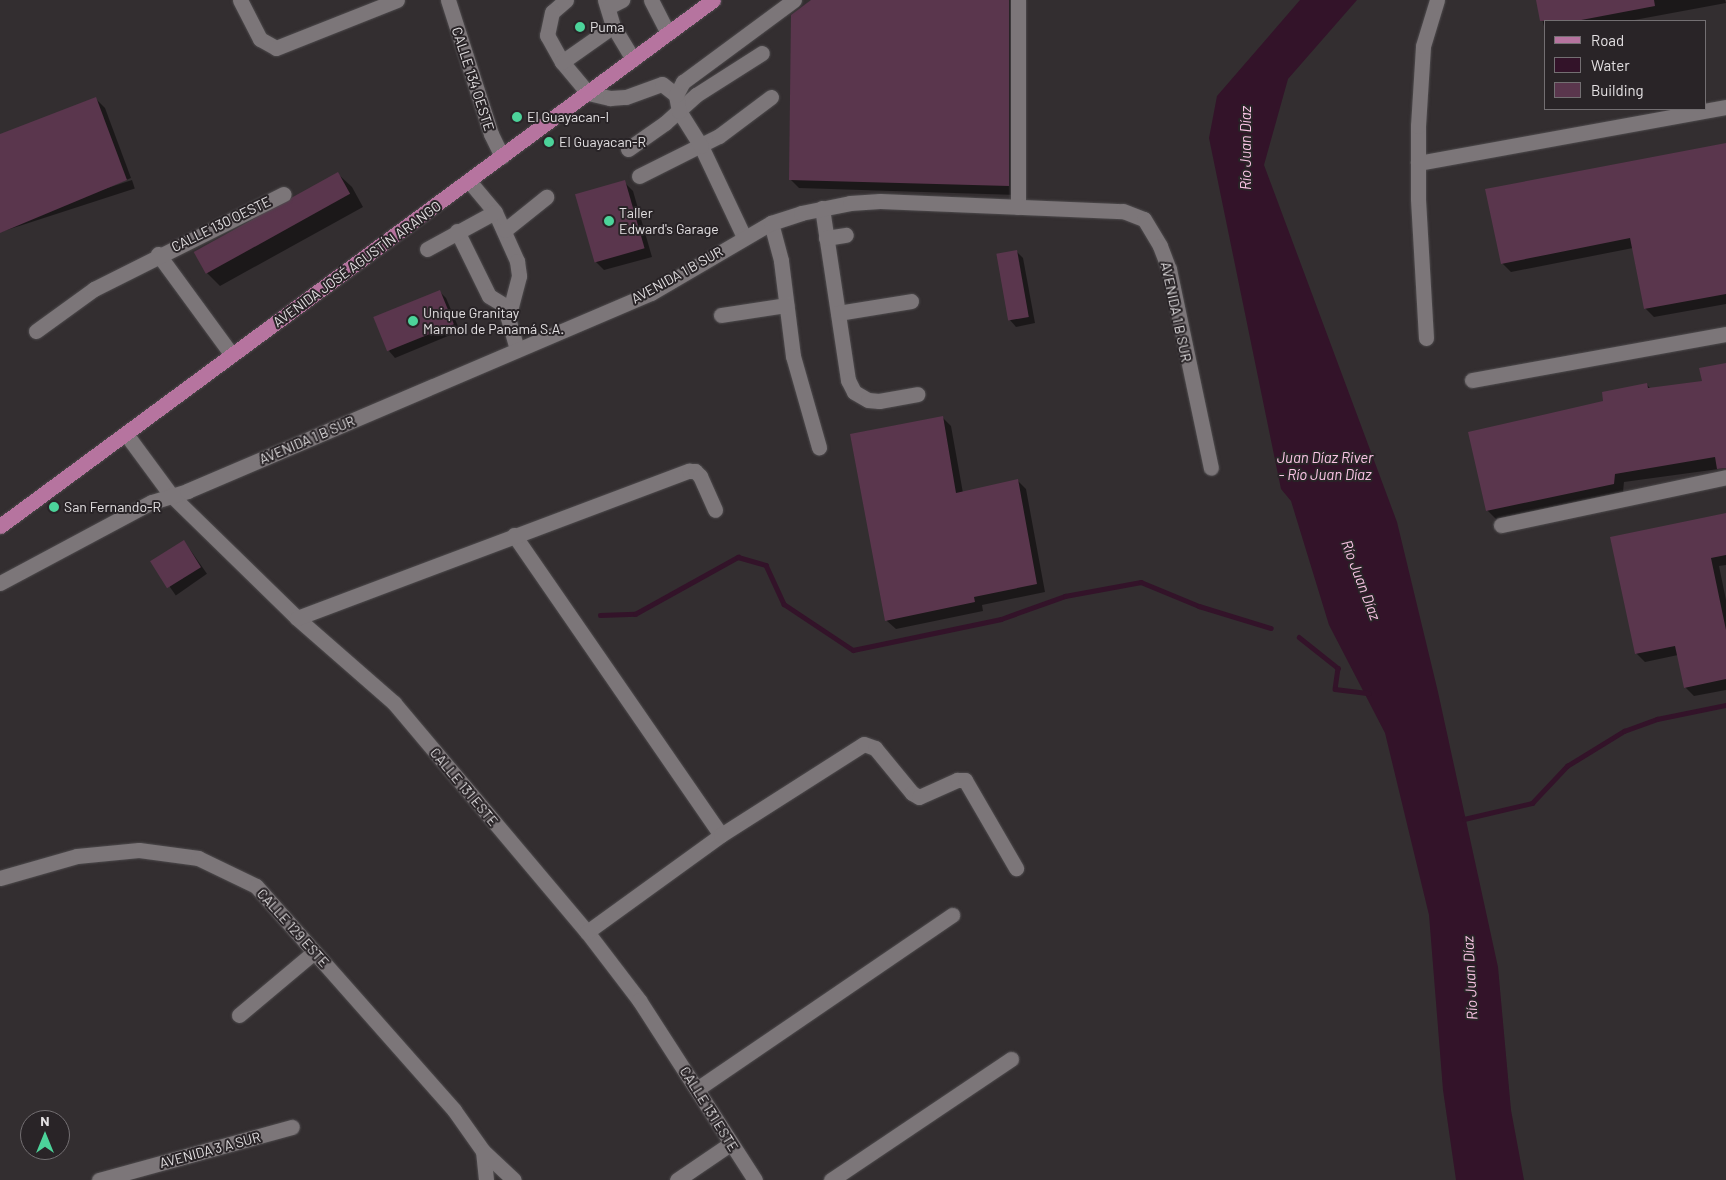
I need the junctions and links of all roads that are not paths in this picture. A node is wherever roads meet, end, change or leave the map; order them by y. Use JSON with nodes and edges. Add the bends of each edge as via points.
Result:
{"nodes":[{"id":1,"x":240,"y":0,"type":"edge"},
{"id":2,"x":397,"y":0,"type":"edge"},
{"id":3,"x":448,"y":0,"type":"edge"},
{"id":4,"x":566,"y":0,"type":"edge"},
{"id":5,"x":622,"y":0,"type":"edge"},
{"id":6,"x":651,"y":0,"type":"edge"},
{"id":7,"x":713,"y":0,"type":"edge"},
{"id":8,"x":794,"y":0,"type":"edge"},
{"id":9,"x":1018,"y":0,"type":"edge"},
{"id":10,"x":1437,"y":0,"type":"edge"},
{"id":11,"x":606,"y":4,"type":"edge"},
{"id":12,"x":613,"y":26,"type":"junction"},
{"id":13,"x":668,"y":33,"type":"junction"},
{"id":14,"x":762,"y":53,"type":"dead end"},
{"id":15,"x":633,"y":59,"type":"junction"},
{"id":16,"x":562,"y":62,"type":"junction"},
{"id":17,"x":588,"y":92,"type":"junction"},
{"id":18,"x":676,"y":95,"type":"junction"},
{"id":19,"x":771,"y":97,"type":"dead end"},
{"id":20,"x":1726,"y":107,"type":"edge"},
{"id":21,"x":679,"y":111,"type":"junction"},
{"id":22,"x":700,"y":146,"type":"junction"},
{"id":23,"x":628,"y":149,"type":"dead end"},
{"id":24,"x":502,"y":157,"type":"junction"},
{"id":25,"x":1418,"y":163,"type":"junction"},
{"id":26,"x":639,"y":176,"type":"dead end"},
{"id":27,"x":469,"y":181,"type":"junction"},
{"id":28,"x":284,"y":194,"type":"dead end"},
{"id":29,"x":546,"y":197,"type":"dead end"},
{"id":30,"x":1018,"y":207,"type":"junction"},
{"id":31,"x":822,"y":208,"type":"junction"},
{"id":32,"x":495,"y":212,"type":"junction"},
{"id":33,"x":771,"y":223,"type":"junction"},
{"id":34,"x":505,"y":230,"type":"junction"},
{"id":35,"x":457,"y":231,"type":"junction"},
{"id":36,"x":846,"y":235,"type":"dead end"},
{"id":37,"x":744,"y":237,"type":"junction"},
{"id":38,"x":826,"y":238,"type":"junction"},
{"id":39,"x":427,"y":250,"type":"dead end"},
{"id":40,"x":158,"y":254,"type":"junction"},
{"id":41,"x":911,"y":301,"type":"dead end"},
{"id":42,"x":786,"y":305,"type":"junction"},
{"id":43,"x":509,"y":308,"type":"junction"},
{"id":44,"x":838,"y":313,"type":"junction"},
{"id":45,"x":721,"y":315,"type":"dead end"},
{"id":46,"x":36,"y":330,"type":"dead end"},
{"id":47,"x":1726,"y":334,"type":"edge"},
{"id":48,"x":1426,"y":338,"type":"dead end"},
{"id":49,"x":517,"y":350,"type":"junction"},
{"id":50,"x":232,"y":354,"type":"junction"},
{"id":51,"x":1472,"y":380,"type":"dead end"},
{"id":52,"x":917,"y":394,"type":"dead end"},
{"id":53,"x":126,"y":434,"type":"junction"},
{"id":54,"x":819,"y":447,"type":"dead end"},
{"id":55,"x":1211,"y":468,"type":"dead end"},
{"id":56,"x":1726,"y":477,"type":"edge"},
{"id":57,"x":171,"y":495,"type":"junction"},
{"id":58,"x":716,"y":510,"type":"dead end"},
{"id":59,"x":1501,"y":525,"type":"dead end"},
{"id":60,"x":0,"y":526,"type":"edge"},
{"id":61,"x":514,"y":535,"type":"junction"},
{"id":62,"x":0,"y":583,"type":"edge"},
{"id":63,"x":297,"y":618,"type":"junction"},
{"id":64,"x":721,"y":835,"type":"junction"},
{"id":65,"x":1016,"y":868,"type":"dead end"},
{"id":66,"x":0,"y":878,"type":"edge"},
{"id":67,"x":952,"y":915,"type":"dead end"},
{"id":68,"x":587,"y":932,"type":"junction"},
{"id":69,"x":314,"y":952,"type":"junction"},
{"id":70,"x":239,"y":1015,"type":"dead end"},
{"id":71,"x":1011,"y":1059,"type":"dead end"},
{"id":72,"x":697,"y":1089,"type":"junction"},
{"id":73,"x":292,"y":1127,"type":"dead end"},
{"id":74,"x":730,"y":1144,"type":"junction"},
{"id":75,"x":483,"y":1150,"type":"junction"},
{"id":76,"x":99,"y":1180,"type":"edge"},
{"id":77,"x":486,"y":1180,"type":"edge"},
{"id":78,"x":514,"y":1180,"type":"edge"},
{"id":79,"x":677,"y":1180,"type":"edge"},
{"id":80,"x":755,"y":1180,"type":"edge"},
{"id":81,"x":831,"y":1180,"type":"edge"}],
"edges":[{"from":1,"to":2,"type":"street","via":[[260,39],[276,48]]},
{"from":3,"to":24,"type":"street","name":"CALLE 134 OESTE","via":[[491,134]]},
{"from":4,"to":16,"type":"street","via":[[552,12],[547,27],[550,43]]},
{"from":5,"to":11,"type":"street"},
{"from":6,"to":13,"type":"street"},
{"from":7,"to":13,"type":"main road","name":"AVENIDA JOSÉ AGUSTÍN ARANGO"},
{"from":8,"to":18,"type":"street","via":[[684,82]]},
{"from":9,"to":30,"type":"street"},
{"from":10,"to":25,"type":"street","via":[[1423,46]]},
{"from":11,"to":12,"type":"street"},
{"from":12,"to":15,"type":"street"},
{"from":12,"to":16,"type":"street"},
{"from":13,"to":15,"type":"main road","name":"AVENIDA JOSÉ AGUSTÍN ARANGO"},
{"from":14,"to":21,"type":"street","via":[[696,95]]},
{"from":15,"to":17,"type":"main road","name":"AVENIDA JOSÉ AGUSTÍN ARANGO"},
{"from":16,"to":17,"type":"street"},
{"from":17,"to":18,"type":"street","via":[[610,98],[626,97],[662,84]]},
{"from":17,"to":24,"type":"main road","name":"AVENIDA JOSÉ AGUSTÍN ARANGO"},
{"from":18,"to":21,"type":"street"},
{"from":19,"to":22,"type":"street"},
{"from":20,"to":25,"type":"street"},
{"from":21,"to":22,"type":"street"},
{"from":21,"to":23,"type":"street"},
{"from":22,"to":26,"type":"street"},
{"from":22,"to":37,"type":"street"},
{"from":24,"to":27,"type":"main road","name":"AVENIDA JOSÉ AGUSTÍN ARANGO"},
{"from":25,"to":48,"type":"street"},
{"from":27,"to":32,"type":"street"},
{"from":27,"to":50,"type":"main road","name":"AVENIDA JOSÉ AGUSTÍN ARANGO"},
{"from":28,"to":40,"type":"street","name":"CALLE 130 OESTE"},
{"from":29,"to":34,"type":"street"},
{"from":30,"to":31,"type":"street","name":"AVENIDA 1 B SUR","via":[[880,201]]},
{"from":30,"to":55,"type":"street","name":"AVENIDA 1 B SUR","via":[[1122,211],[1144,219],[1160,246],[1168,269]]},
{"from":31,"to":33,"type":"street","name":"AVENIDA 1 B SUR"},
{"from":31,"to":38,"type":"street"},
{"from":32,"to":34,"type":"street"},
{"from":32,"to":35,"type":"street"},
{"from":33,"to":37,"type":"street","name":"AVENIDA 1 B SUR"},
{"from":33,"to":42,"type":"street","via":[[781,261]]},
{"from":34,"to":43,"type":"street","via":[[520,273]]},
{"from":35,"to":39,"type":"street"},
{"from":35,"to":43,"type":"street","via":[[489,296]]},
{"from":36,"to":38,"type":"street"},
{"from":37,"to":49,"type":"street","name":"AVENIDA 1 B SUR","via":[[651,293]]},
{"from":38,"to":44,"type":"street"},
{"from":40,"to":46,"type":"street","name":"CALLE 130 OESTE","via":[[94,289]]},
{"from":40,"to":50,"type":"street","name":"CALLE 130 OESTE"},
{"from":41,"to":44,"type":"street"},
{"from":42,"to":45,"type":"street"},
{"from":42,"to":54,"type":"street","via":[[793,356]]},
{"from":43,"to":49,"type":"street","via":[[510,330]]},
{"from":44,"to":52,"type":"street","via":[[848,380],[854,392],[868,400]]},
{"from":47,"to":51,"type":"street"},
{"from":49,"to":57,"type":"street","name":"AVENIDA 1 B SUR"},
{"from":50,"to":53,"type":"main road","name":"AVENIDA JOSÉ AGUSTÍN ARANGO"},
{"from":53,"to":57,"type":"street","name":"CALLE 131 ESTE"},
{"from":53,"to":60,"type":"main road","name":"AVENIDA JOSÉ AGUSTÍN ARANGO"},
{"from":56,"to":59,"type":"street"},
{"from":57,"to":62,"type":"street","name":"AVENIDA 1 B SUR"},
{"from":57,"to":63,"type":"street","name":"CALLE 131 ESTE"},
{"from":58,"to":61,"type":"street","via":[[700,476],[691,471]]},
{"from":61,"to":63,"type":"street"},
{"from":61,"to":64,"type":"street"},
{"from":63,"to":68,"type":"street","name":"CALLE 131 ESTE","via":[[394,703]]},
{"from":64,"to":65,"type":"street","via":[[860,746],[868,744],[918,797],[957,780],[965,780]]},
{"from":64,"to":68,"type":"street"},
{"from":66,"to":69,"type":"street","name":"CALLE 129 ESTE","via":[[77,856],[139,850],[198,858],[256,886]]},
{"from":67,"to":72,"type":"street"},
{"from":68,"to":72,"type":"street","name":"CALLE 131 ESTE","via":[[639,1000]]},
{"from":69,"to":70,"type":"street"},
{"from":69,"to":75,"type":"street","name":"CALLE 129 ESTE","via":[[454,1110]]},
{"from":71,"to":81,"type":"street"},
{"from":72,"to":74,"type":"street","name":"CALLE 131 ESTE"},
{"from":73,"to":76,"type":"street","name":"AVENIDA 3 A SUR"},
{"from":74,"to":79,"type":"street"},
{"from":74,"to":80,"type":"street","name":"CALLE 131 ESTE"},
{"from":75,"to":77,"type":"street"},
{"from":75,"to":78,"type":"street","name":"CALLE 129 ESTE"}]}
